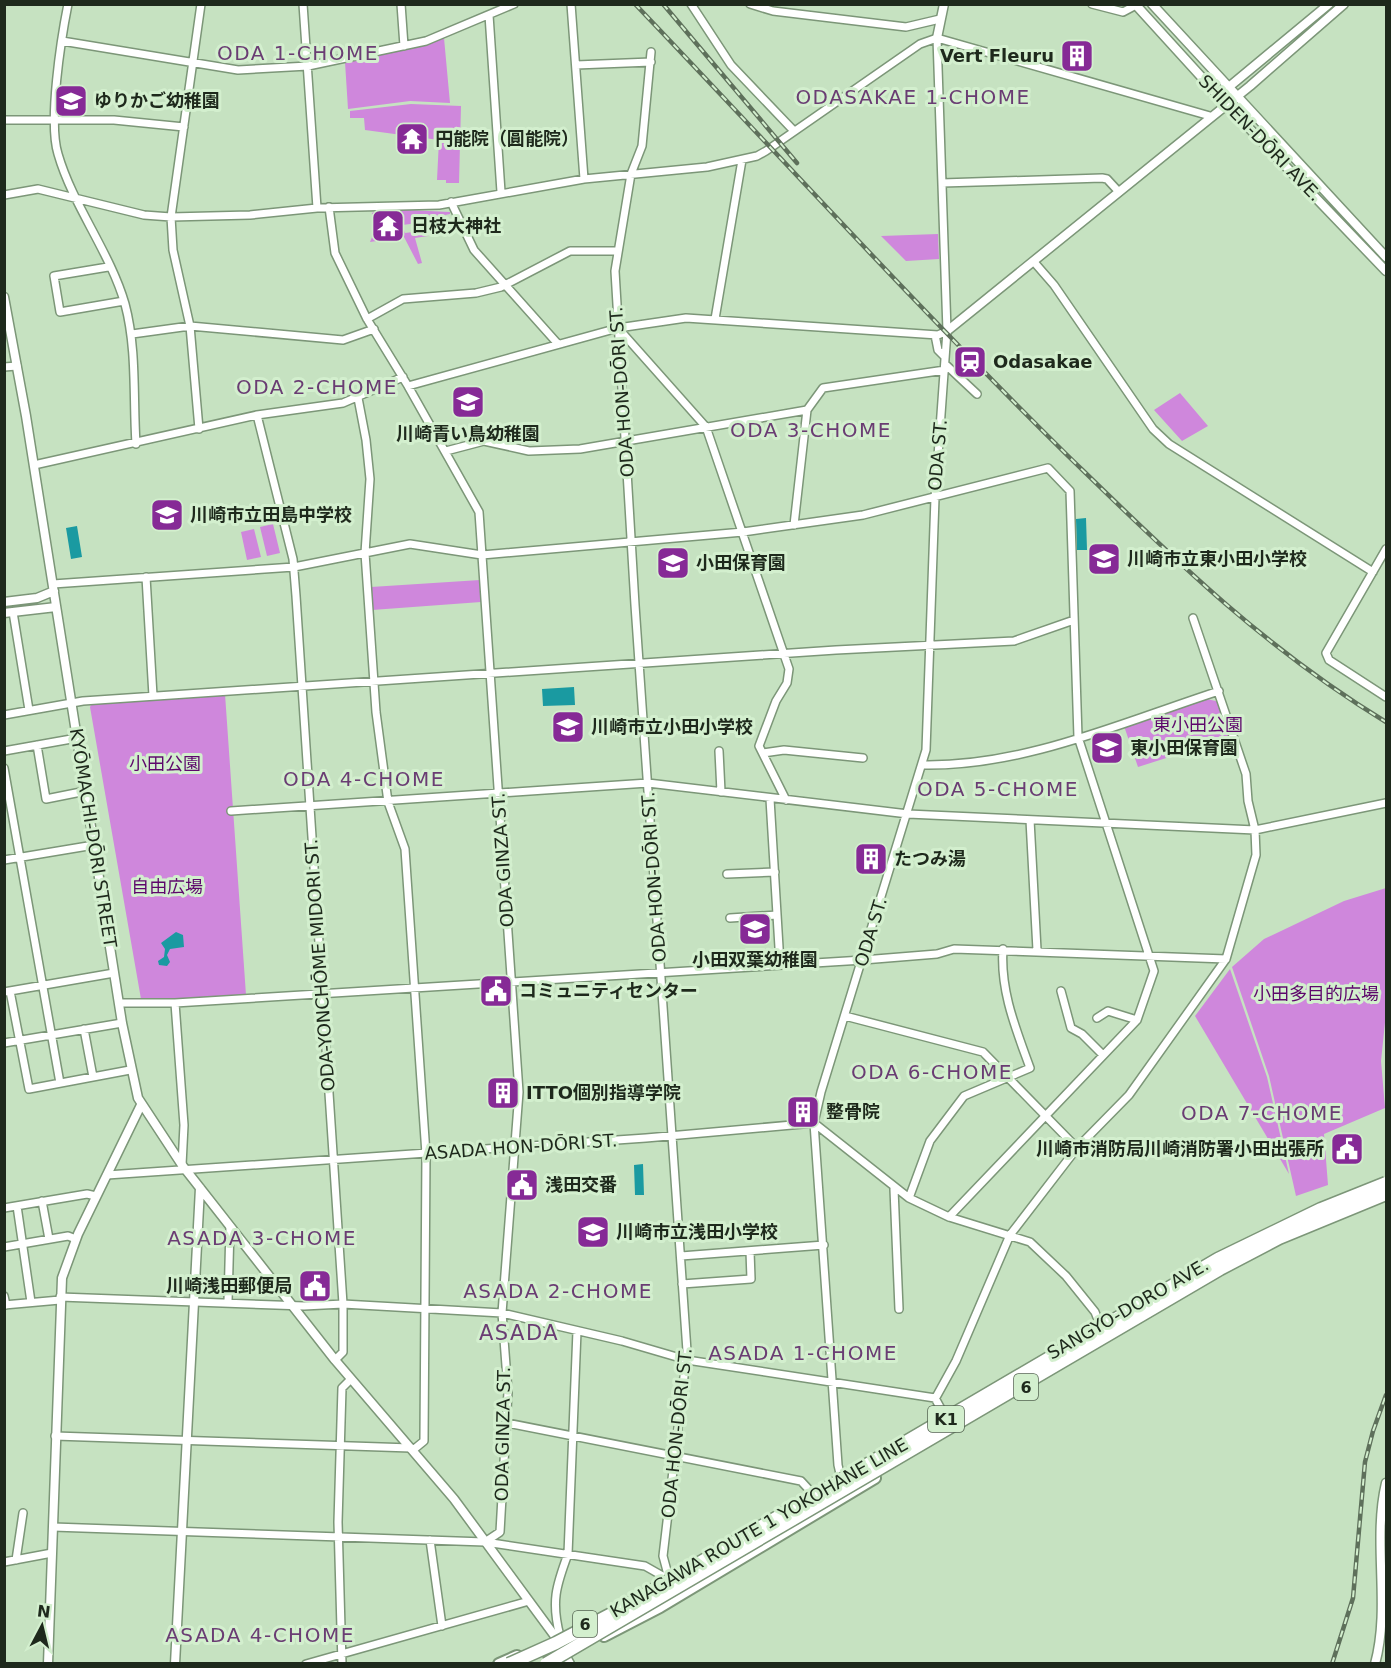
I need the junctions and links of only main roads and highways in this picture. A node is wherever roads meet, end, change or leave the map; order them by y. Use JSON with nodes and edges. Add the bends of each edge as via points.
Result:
{"nodes":[{"id":1,"x":1386,"y":1178,"type":"edge"},
{"id":2,"x":1386,"y":1183,"type":"edge"},
{"id":3,"x":1386,"y":1194,"type":"edge"},
{"id":4,"x":1386,"y":1200,"type":"edge"},
{"id":5,"x":568,"y":1660,"type":"edge"},
{"id":6,"x":499,"y":1664,"type":"edge"},
{"id":7,"x":509,"y":1664,"type":"edge"},
{"id":8,"x":548,"y":1664,"type":"edge"}],
"edges":[{"from":1,"to":6,"type":"main road","name":"SANGYO-DORO AVE.","number":"6","via":[[1231,1249],[1100,1324],[948,1423],[813,1494],[617,1608]]},
{"from":2,"to":7,"type":"highway","name":"KANAGAWA ROUTE 1 YOKOHANE LINE","number":"K1","bridge":true,"via":[[1321,1209],[1218,1259],[619,1610]]},
{"from":3,"to":8,"type":"highway","name":"KANAGAWA ROUTE 1 YOKOHANE LINE","number":"K1","bridge":true,"via":[[1279,1239],[1220,1269]]},
{"from":4,"to":5,"type":"main road","name":"SANGYO-DORO AVE.","number":"6","via":[[1244,1258]]},
{"from":5,"to":8,"type":"main road","name":"SANGYO-DORO AVE.","number":"6"}]}
